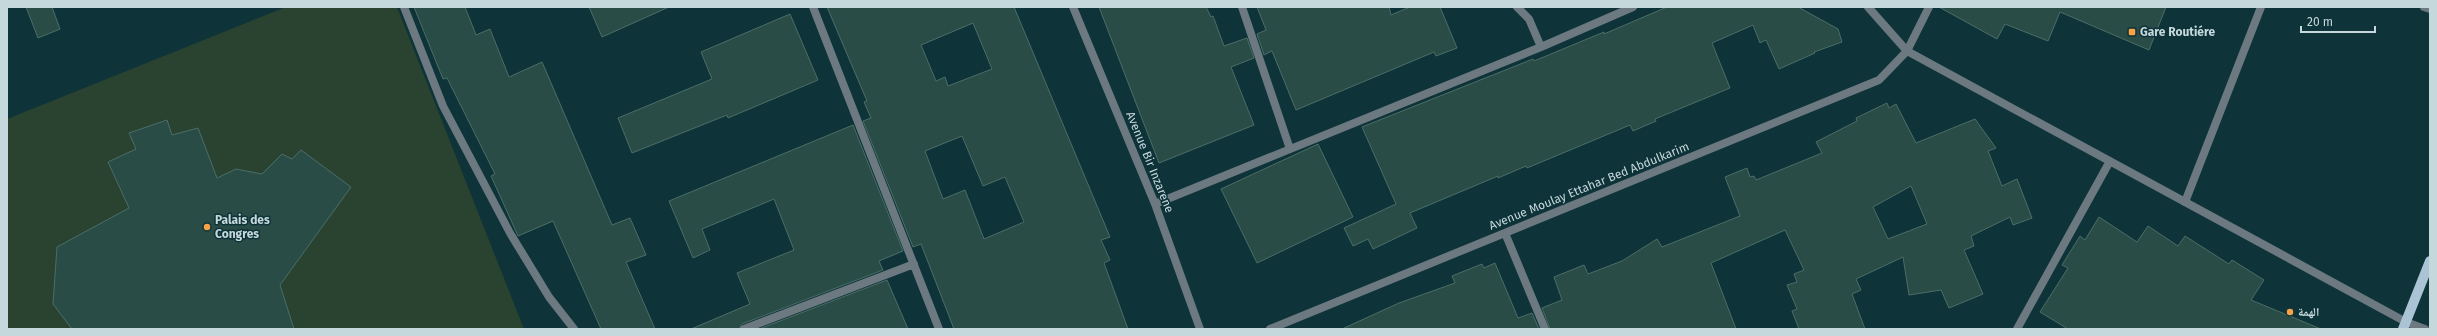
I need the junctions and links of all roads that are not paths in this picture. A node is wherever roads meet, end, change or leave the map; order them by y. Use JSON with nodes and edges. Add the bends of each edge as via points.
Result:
{"nodes":[{"id":1,"x":404,"y":7,"type":"edge"},
{"id":2,"x":813,"y":7,"type":"edge"},
{"id":3,"x":1073,"y":7,"type":"edge"},
{"id":4,"x":1242,"y":7,"type":"edge"},
{"id":5,"x":1517,"y":7,"type":"edge"},
{"id":6,"x":1633,"y":7,"type":"edge"},
{"id":7,"x":1868,"y":7,"type":"edge"},
{"id":8,"x":1929,"y":7,"type":"edge"},
{"id":9,"x":2261,"y":7,"type":"edge"},
{"id":10,"x":2424,"y":7,"type":"edge"},
{"id":11,"x":2430,"y":9,"type":"edge"},
{"id":12,"x":1541,"y":47,"type":"junction"},
{"id":13,"x":1907,"y":50,"type":"junction"},
{"id":14,"x":1290,"y":149,"type":"junction"},
{"id":15,"x":2110,"y":161,"type":"junction"},
{"id":16,"x":2185,"y":202,"type":"junction"},
{"id":17,"x":1155,"y":204,"type":"junction"},
{"id":18,"x":1505,"y":233,"type":"junction"},
{"id":19,"x":2430,"y":261,"type":"edge"},
{"id":20,"x":914,"y":264,"type":"junction"},
{"id":21,"x":2405,"y":326,"type":"edge"},
{"id":22,"x":574,"y":329,"type":"edge"},
{"id":23,"x":744,"y":329,"type":"edge"},
{"id":24,"x":939,"y":329,"type":"edge"},
{"id":25,"x":1200,"y":329,"type":"edge"},
{"id":26,"x":1270,"y":329,"type":"edge"},
{"id":27,"x":1545,"y":329,"type":"edge"},
{"id":28,"x":2017,"y":329,"type":"edge"},
{"id":29,"x":2425,"y":329,"type":"edge"}],
"edges":[{"from":1,"to":22,"type":"street","via":[[446,113],[510,233],[549,297]]},
{"from":2,"to":20,"type":"street"},
{"from":3,"to":17,"type":"street","name":"Avenue Bir Inzarene"},
{"from":4,"to":14,"type":"street"},
{"from":5,"to":12,"type":"street","via":[[1529,19]]},
{"from":6,"to":12,"type":"street"},
{"from":7,"to":13,"type":"street"},
{"from":8,"to":13,"type":"street","name":"Avenue Moulay Ettahar Bed Abdulkarim"},
{"from":9,"to":16,"type":"street"},
{"from":10,"to":11,"type":"street"},
{"from":12,"to":14,"type":"street"},
{"from":13,"to":15,"type":"street"},
{"from":13,"to":18,"type":"street","name":"Avenue Moulay Ettahar Bed Abdulkarim","via":[[1879,80]]},
{"from":14,"to":17,"type":"street"},
{"from":15,"to":16,"type":"street"},
{"from":15,"to":28,"type":"street"},
{"from":16,"to":21,"type":"street"},
{"from":17,"to":25,"type":"street","name":"Avenue Bir Inzarene"},
{"from":18,"to":26,"type":"street","name":"Avenue Moulay Ettahar Bed Abdulkarim"},
{"from":18,"to":27,"type":"street"},
{"from":19,"to":21,"type":"main road"},
{"from":20,"to":23,"type":"street"},
{"from":20,"to":24,"type":"street"},
{"from":21,"to":29,"type":"street"}]}
